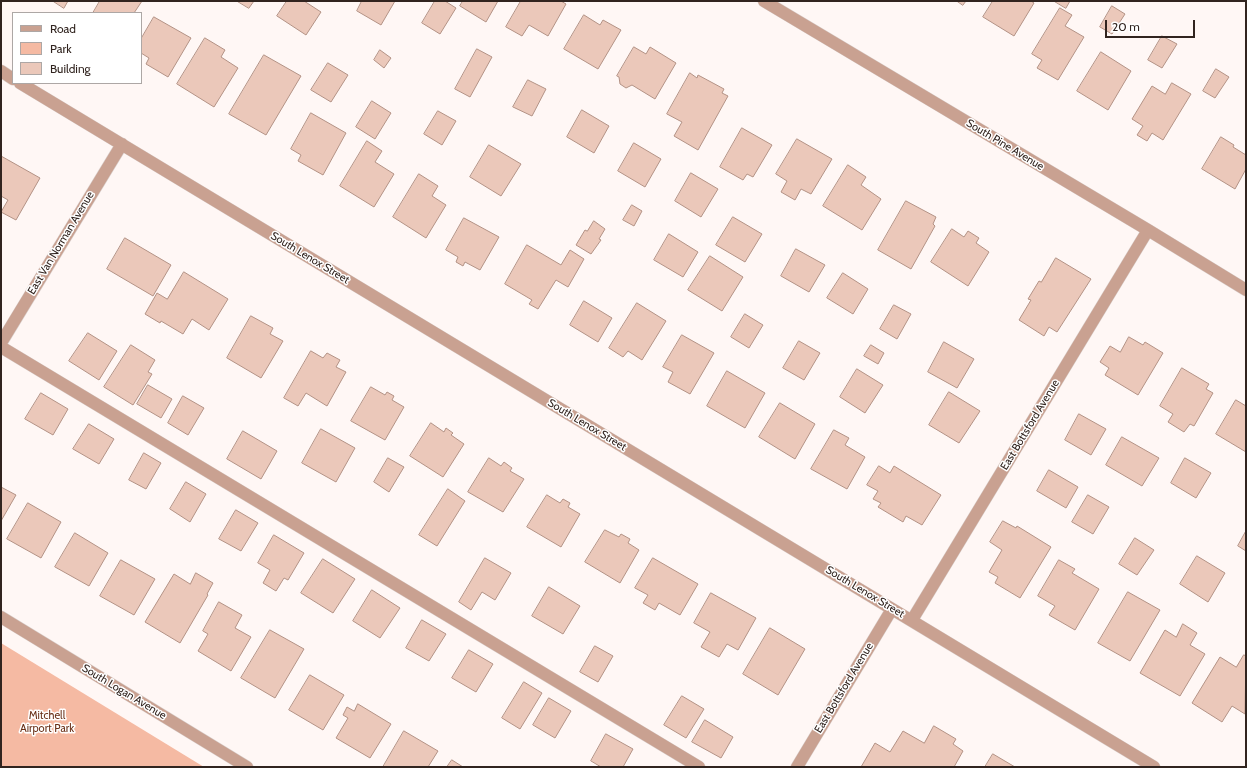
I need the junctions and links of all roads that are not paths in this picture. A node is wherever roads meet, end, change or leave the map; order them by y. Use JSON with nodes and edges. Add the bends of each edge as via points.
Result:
{"nodes":[{"id":1,"x":764,"y":1,"type":"edge"},
{"id":2,"x":1,"y":71,"type":"edge"},
{"id":3,"x":12,"y":78,"type":"edge"},
{"id":4,"x":22,"y":84,"type":"edge"},
{"id":5,"x":122,"y":144,"type":"junction"},
{"id":6,"x":1148,"y":230,"type":"junction"},
{"id":7,"x":1246,"y":290,"type":"edge"},
{"id":8,"x":1,"y":343,"type":"edge"},
{"id":9,"x":1,"y":347,"type":"edge"},
{"id":10,"x":892,"y":609,"type":"junction"},
{"id":11,"x":1,"y":617,"type":"edge"},
{"id":12,"x":912,"y":620,"type":"junction"},
{"id":13,"x":247,"y":767,"type":"edge"},
{"id":14,"x":699,"y":767,"type":"edge"},
{"id":15,"x":796,"y":767,"type":"edge"},
{"id":16,"x":1154,"y":767,"type":"edge"}],
"edges":[{"from":1,"to":6,"type":"street","name":"South Pine Avenue"},
{"from":2,"to":3,"type":"street"},
{"from":4,"to":5,"type":"street","name":"South Lenox Street"},
{"from":5,"to":8,"type":"street","name":"East Van Norman Avenue"},
{"from":5,"to":10,"type":"street","name":"South Lenox Street"},
{"from":6,"to":7,"type":"street","name":"South Pine Avenue"},
{"from":6,"to":12,"type":"street","name":"East Bottsford Avenue"},
{"from":9,"to":14,"type":"street"},
{"from":10,"to":12,"type":"street","name":"South Lenox Street"},
{"from":10,"to":15,"type":"street","name":"East Bottsford Avenue"},
{"from":11,"to":13,"type":"street","name":"South Logan Avenue"},
{"from":12,"to":16,"type":"street","name":"South Lenox Street"}]}
